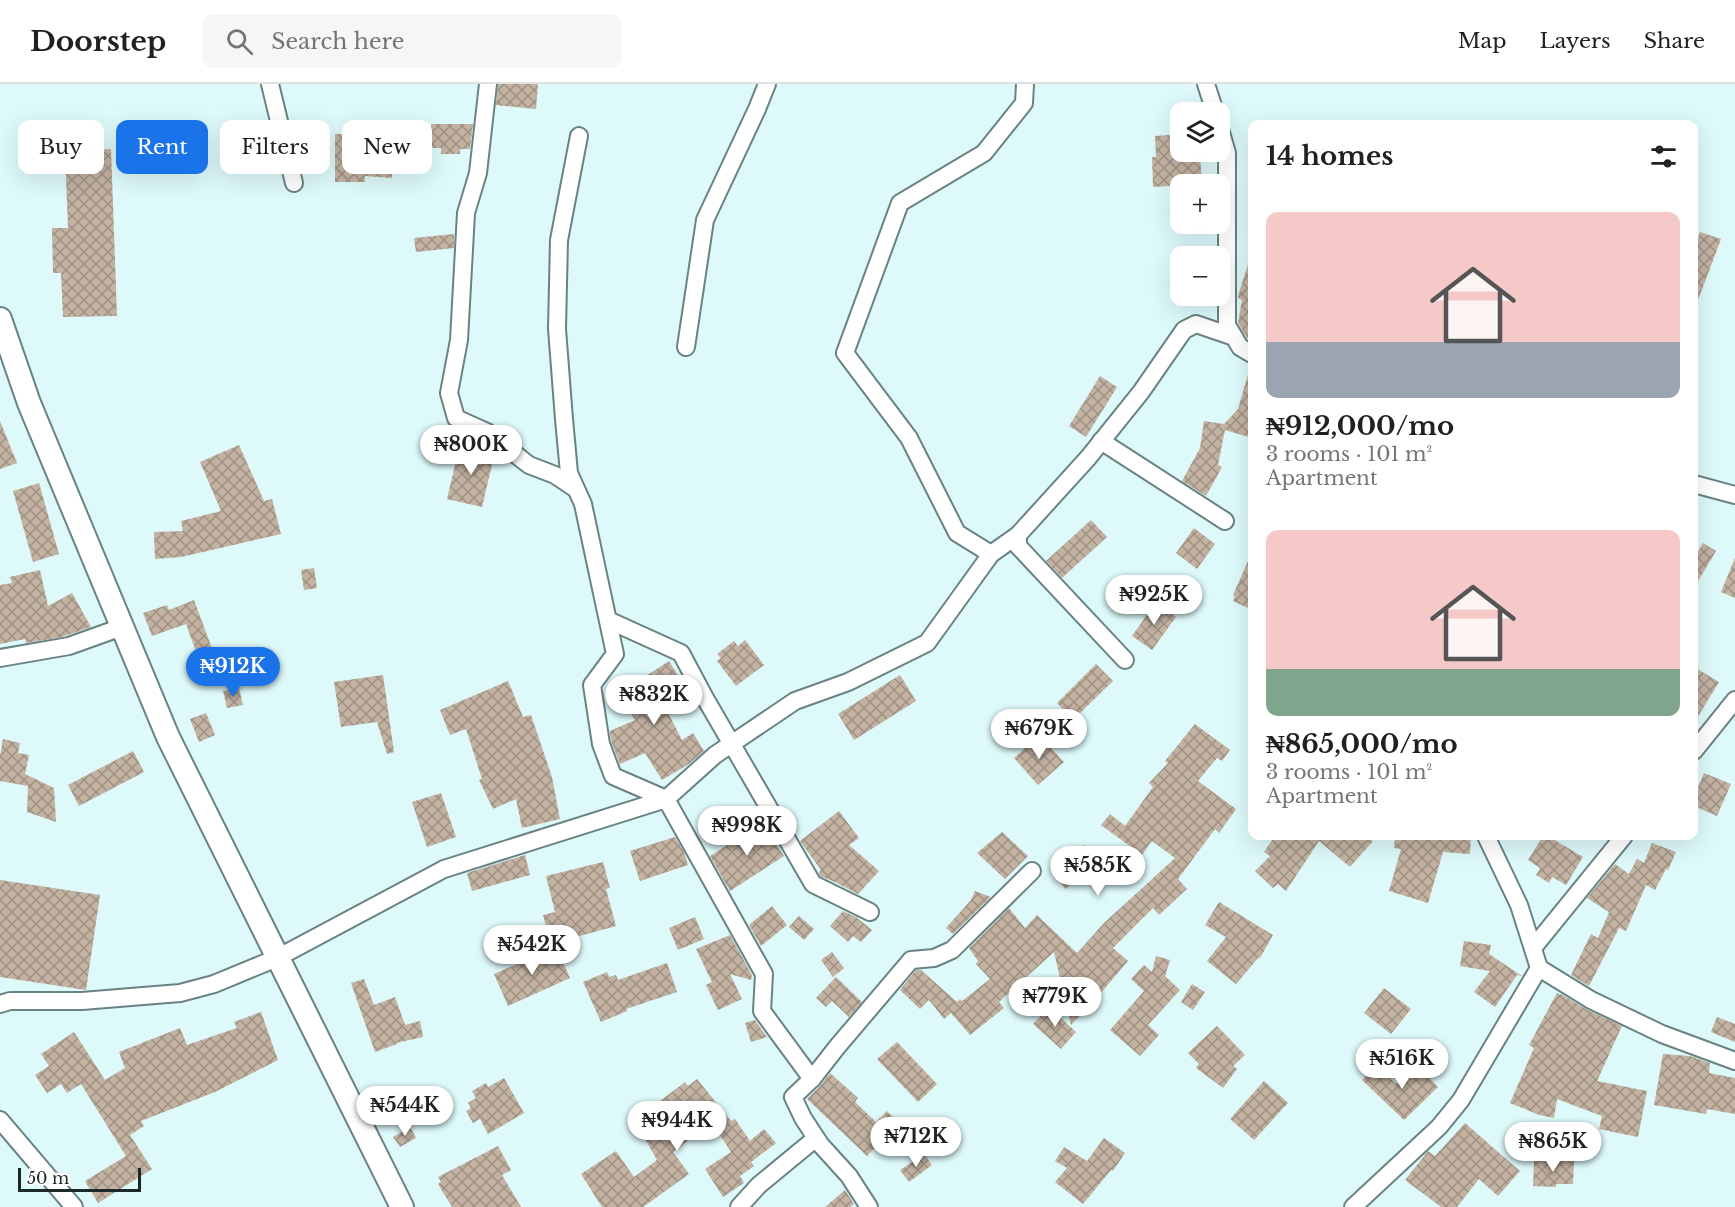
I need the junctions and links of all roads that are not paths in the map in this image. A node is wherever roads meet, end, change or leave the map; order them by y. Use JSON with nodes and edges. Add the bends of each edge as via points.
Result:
{"nodes":[{"id":1,"x":270,"y":84,"type":"edge"},
{"id":2,"x":488,"y":84,"type":"edge"},
{"id":3,"x":767,"y":84,"type":"edge"},
{"id":4,"x":1025,"y":84,"type":"edge"},
{"id":5,"x":1206,"y":84,"type":"edge"},
{"id":6,"x":1212,"y":102,"type":"edge"},
{"id":7,"x":579,"y":136,"type":"dead end"},
{"id":8,"x":1227,"y":162,"type":"edge"},
{"id":9,"x":294,"y":183,"type":"dead end"},
{"id":10,"x":0,"y":318,"type":"edge"},
{"id":11,"x":1234,"y":337,"type":"junction"},
{"id":12,"x":686,"y":347,"type":"dead end"},
{"id":13,"x":1248,"y":352,"type":"edge"},
{"id":14,"x":1101,"y":441,"type":"junction"},
{"id":15,"x":1698,"y":485,"type":"edge"},
{"id":16,"x":576,"y":490,"type":"junction"},
{"id":17,"x":1735,"y":495,"type":"edge"},
{"id":18,"x":1225,"y":521,"type":"dead end"},
{"id":19,"x":1018,"y":535,"type":"junction"},
{"id":20,"x":991,"y":554,"type":"junction"},
{"id":21,"x":608,"y":620,"type":"junction"},
{"id":22,"x":122,"y":627,"type":"junction"},
{"id":23,"x":0,"y":658,"type":"edge"},
{"id":24,"x":1125,"y":660,"type":"dead end"},
{"id":25,"x":1735,"y":700,"type":"edge"},
{"id":26,"x":731,"y":743,"type":"junction"},
{"id":27,"x":1698,"y":746,"type":"edge"},
{"id":28,"x":666,"y":799,"type":"junction"},
{"id":29,"x":1487,"y":840,"type":"edge"},
{"id":30,"x":1621,"y":840,"type":"edge"},
{"id":31,"x":1032,"y":872,"type":"dead end"},
{"id":32,"x":870,"y":912,"type":"dead end"},
{"id":33,"x":1533,"y":948,"type":"junction"},
{"id":34,"x":277,"y":958,"type":"junction"},
{"id":35,"x":1539,"y":968,"type":"junction"},
{"id":36,"x":0,"y":1004,"type":"edge"},
{"id":37,"x":1735,"y":1061,"type":"edge"},
{"id":38,"x":812,"y":1079,"type":"junction"},
{"id":39,"x":0,"y":1120,"type":"edge"},
{"id":40,"x":816,"y":1138,"type":"junction"},
{"id":41,"x":74,"y":1207,"type":"edge"},
{"id":42,"x":402,"y":1207,"type":"edge"},
{"id":43,"x":739,"y":1207,"type":"edge"},
{"id":44,"x":869,"y":1207,"type":"edge"},
{"id":45,"x":1353,"y":1207,"type":"edge"}],
"edges":[{"from":1,"to":9,"type":"street"},
{"from":2,"to":16,"type":"street","via":[[478,173],[466,213],[459,340],[449,393],[456,418],[487,432],[529,465]]},
{"from":3,"to":12,"type":"street","via":[[705,220]]},
{"from":4,"to":20,"type":"street","via":[[1024,103],[984,153],[900,203],[845,353],[909,438],[957,533]]},
{"from":5,"to":6,"type":"street"},
{"from":7,"to":16,"type":"street","via":[[559,240],[557,329],[569,473]]},
{"from":8,"to":11,"type":"street","via":[[1227,325]]},
{"from":10,"to":22,"type":"street","via":[[29,403]]},
{"from":11,"to":13,"type":"street"},
{"from":11,"to":14,"type":"street","via":[[1196,324],[1184,330]]},
{"from":14,"to":18,"type":"street"},
{"from":14,"to":19,"type":"street"},
{"from":15,"to":17,"type":"street"},
{"from":16,"to":21,"type":"street","via":[[583,504]]},
{"from":19,"to":20,"type":"street"},
{"from":19,"to":24,"type":"street","via":[[1018,546]]},
{"from":20,"to":26,"type":"street","via":[[927,643],[848,682],[795,701]]},
{"from":21,"to":26,"type":"street","via":[[681,653]]},
{"from":21,"to":28,"type":"street","via":[[615,654],[592,685],[601,744],[613,776]]},
{"from":22,"to":23,"type":"street","via":[[69,646]]},
{"from":22,"to":34,"type":"street","via":[[168,737]]},
{"from":25,"to":27,"type":"street"},
{"from":26,"to":28,"type":"street"},
{"from":26,"to":32,"type":"street","via":[[813,884]]},
{"from":28,"to":34,"type":"street","via":[[444,869]]},
{"from":28,"to":38,"type":"street","via":[[764,974],[762,1011]]},
{"from":29,"to":33,"type":"street","via":[[1519,905]]},
{"from":30,"to":33,"type":"street"},
{"from":31,"to":38,"type":"street","via":[[952,950],[934,958],[911,960]]},
{"from":33,"to":35,"type":"street"},
{"from":34,"to":36,"type":"street","via":[[214,984],[180,993]]},
{"from":34,"to":42,"type":"street"},
{"from":35,"to":37,"type":"street","via":[[1591,1000],[1662,1034]]},
{"from":35,"to":45,"type":"street","via":[[1461,1100],[1439,1127]]},
{"from":38,"to":40,"type":"street","via":[[793,1097]]},
{"from":39,"to":41,"type":"street"},
{"from":40,"to":43,"type":"street","via":[[759,1185]]},
{"from":40,"to":44,"type":"street","via":[[849,1176]]}]}
